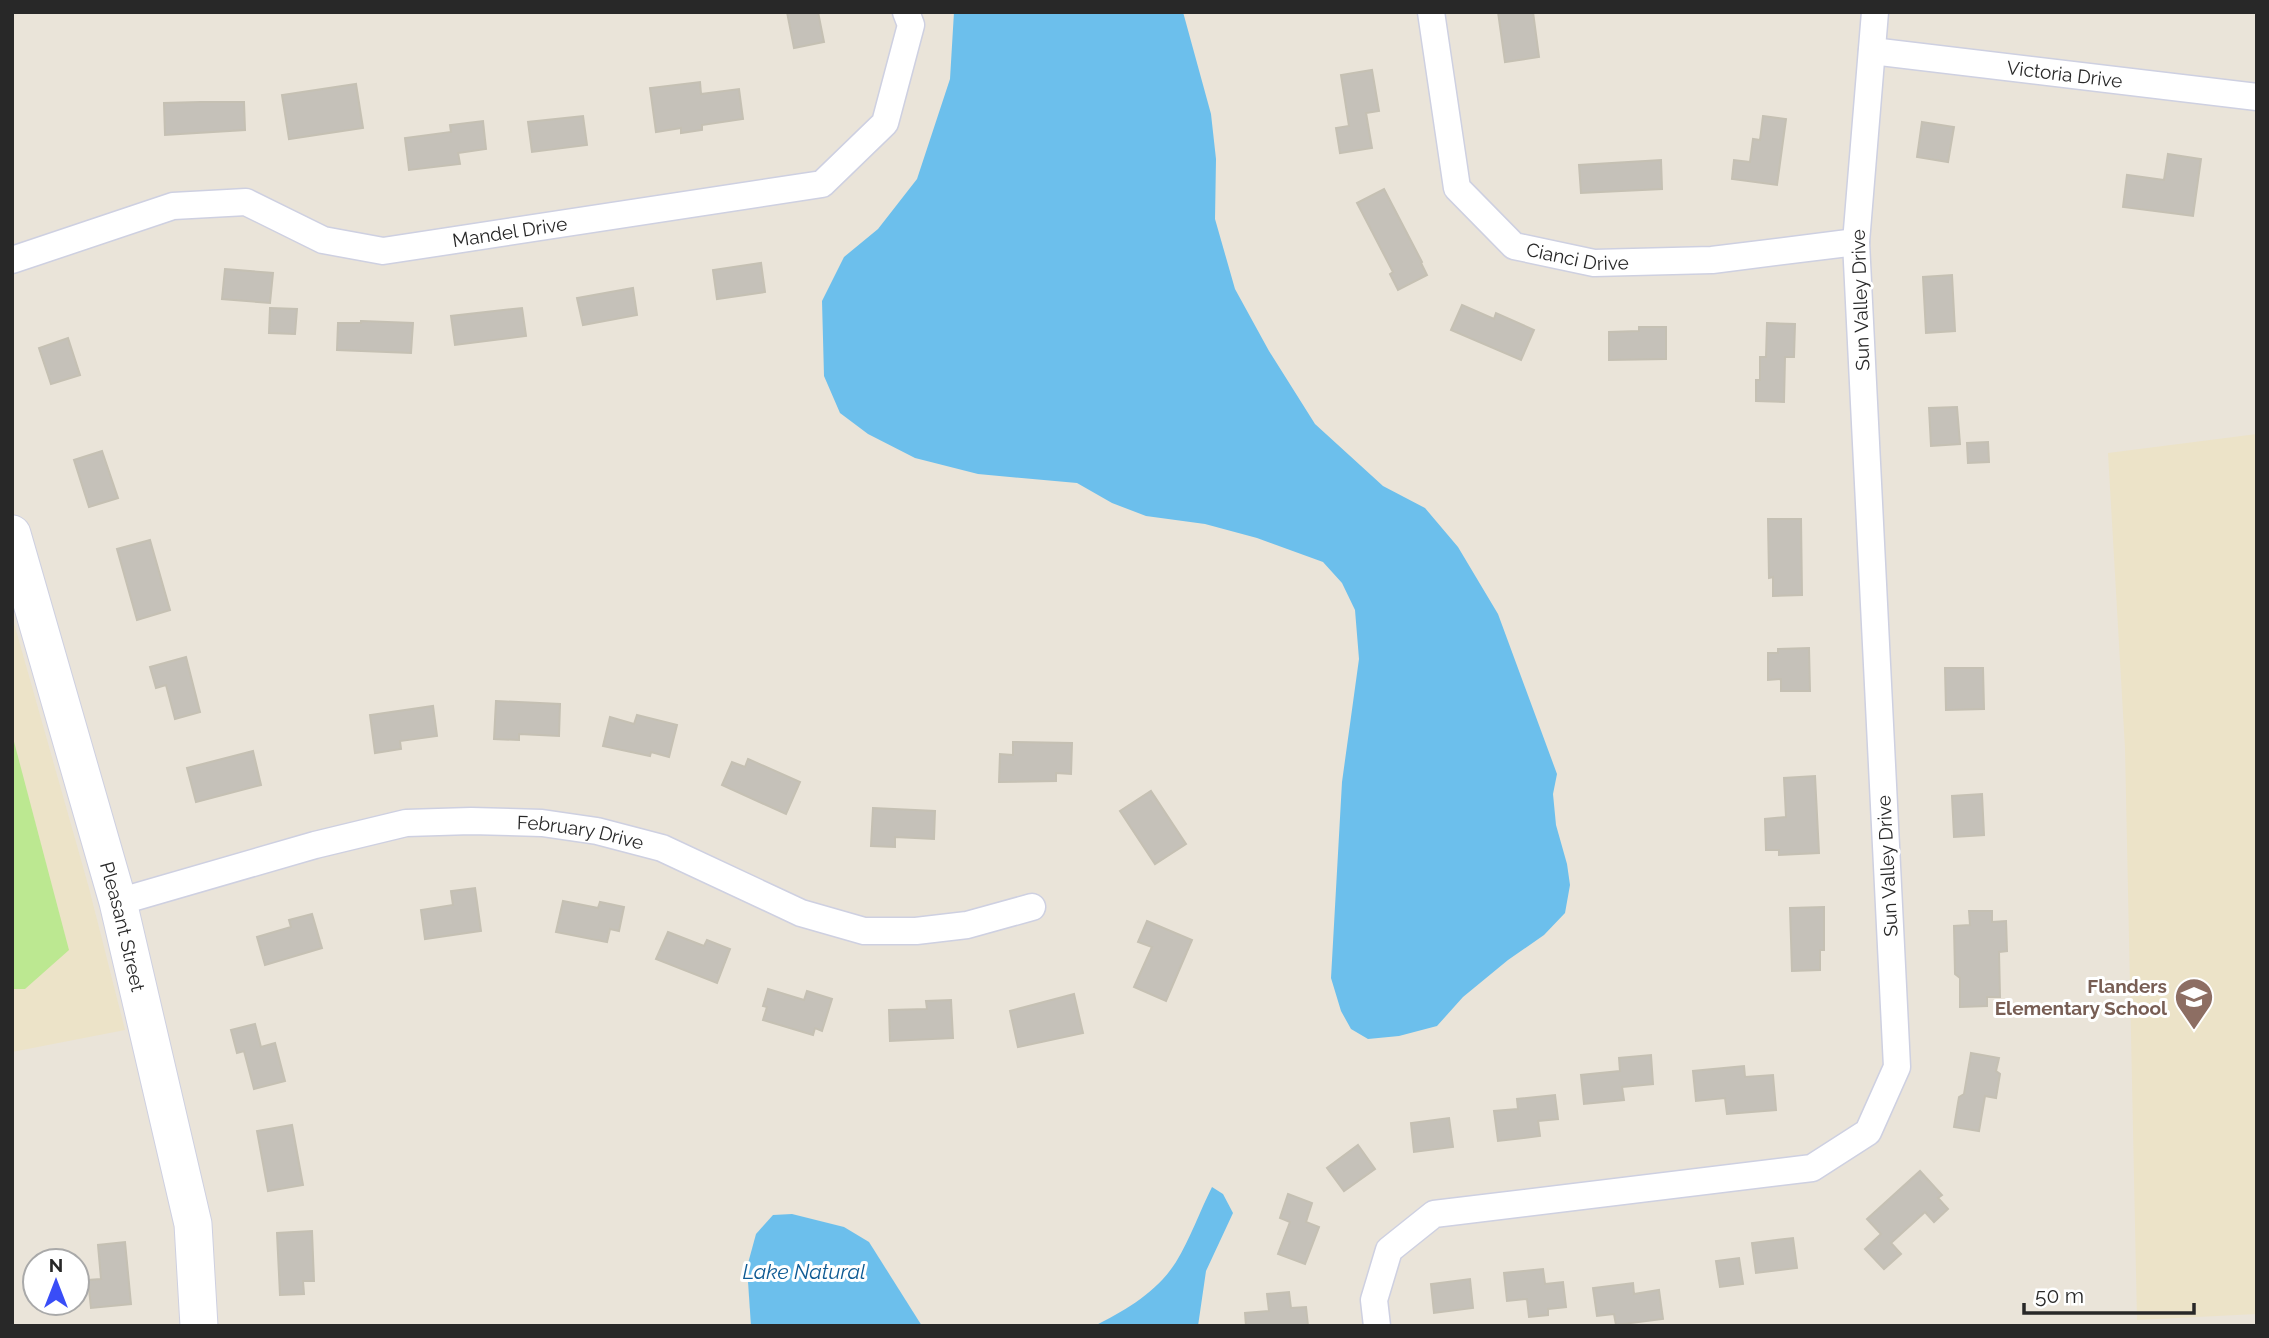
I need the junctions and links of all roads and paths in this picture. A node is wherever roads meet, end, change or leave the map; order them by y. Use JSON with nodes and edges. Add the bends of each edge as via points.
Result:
{"nodes":[{"id":1,"x":906,"y":12,"type":"edge"},
{"id":2,"x":1431,"y":12,"type":"edge"},
{"id":3,"x":1875,"y":12,"type":"edge"},
{"id":4,"x":1872,"y":51,"type":"junction"},
{"id":5,"x":2257,"y":97,"type":"edge"},
{"id":6,"x":1856,"y":242,"type":"junction"},
{"id":7,"x":12,"y":260,"type":"edge"},
{"id":8,"x":12,"y":534,"type":"edge"},
{"id":9,"x":118,"y":902,"type":"junction"},
{"id":10,"x":1032,"y":907,"type":"dead end"},
{"id":11,"x":199,"y":1326,"type":"edge"},
{"id":12,"x":1377,"y":1326,"type":"edge"}],
"edges":[{"from":1,"to":7,"type":"street","name":"Mandel Drive","via":[[911,25],[885,124],[822,184],[383,251],[323,240],[246,202],[173,206]]},
{"from":2,"to":6,"type":"street","name":"Cianci Drive","via":[[1457,188],[1514,247],[1594,263],[1712,260]]},
{"from":3,"to":4,"type":"street","name":"Sun Valley Drive"},
{"from":4,"to":5,"type":"street","name":"Victoria Drive"},
{"from":4,"to":6,"type":"street","name":"Sun Valley Drive"},
{"from":6,"to":12,"type":"street","name":"Sun Valley Drive","via":[[1897,1067],[1878,1111],[1868,1132],[1812,1168],[1434,1214],[1389,1250],[1374,1300]]},
{"from":8,"to":9,"type":"street","name":"Pleasant Street"},
{"from":9,"to":10,"type":"street","name":"February Drive","via":[[406,823],[471,821],[542,823],[662,848],[802,913],[864,931],[967,925]]},
{"from":9,"to":11,"type":"street","name":"Pleasant Street","via":[[192,1224]]}]}
